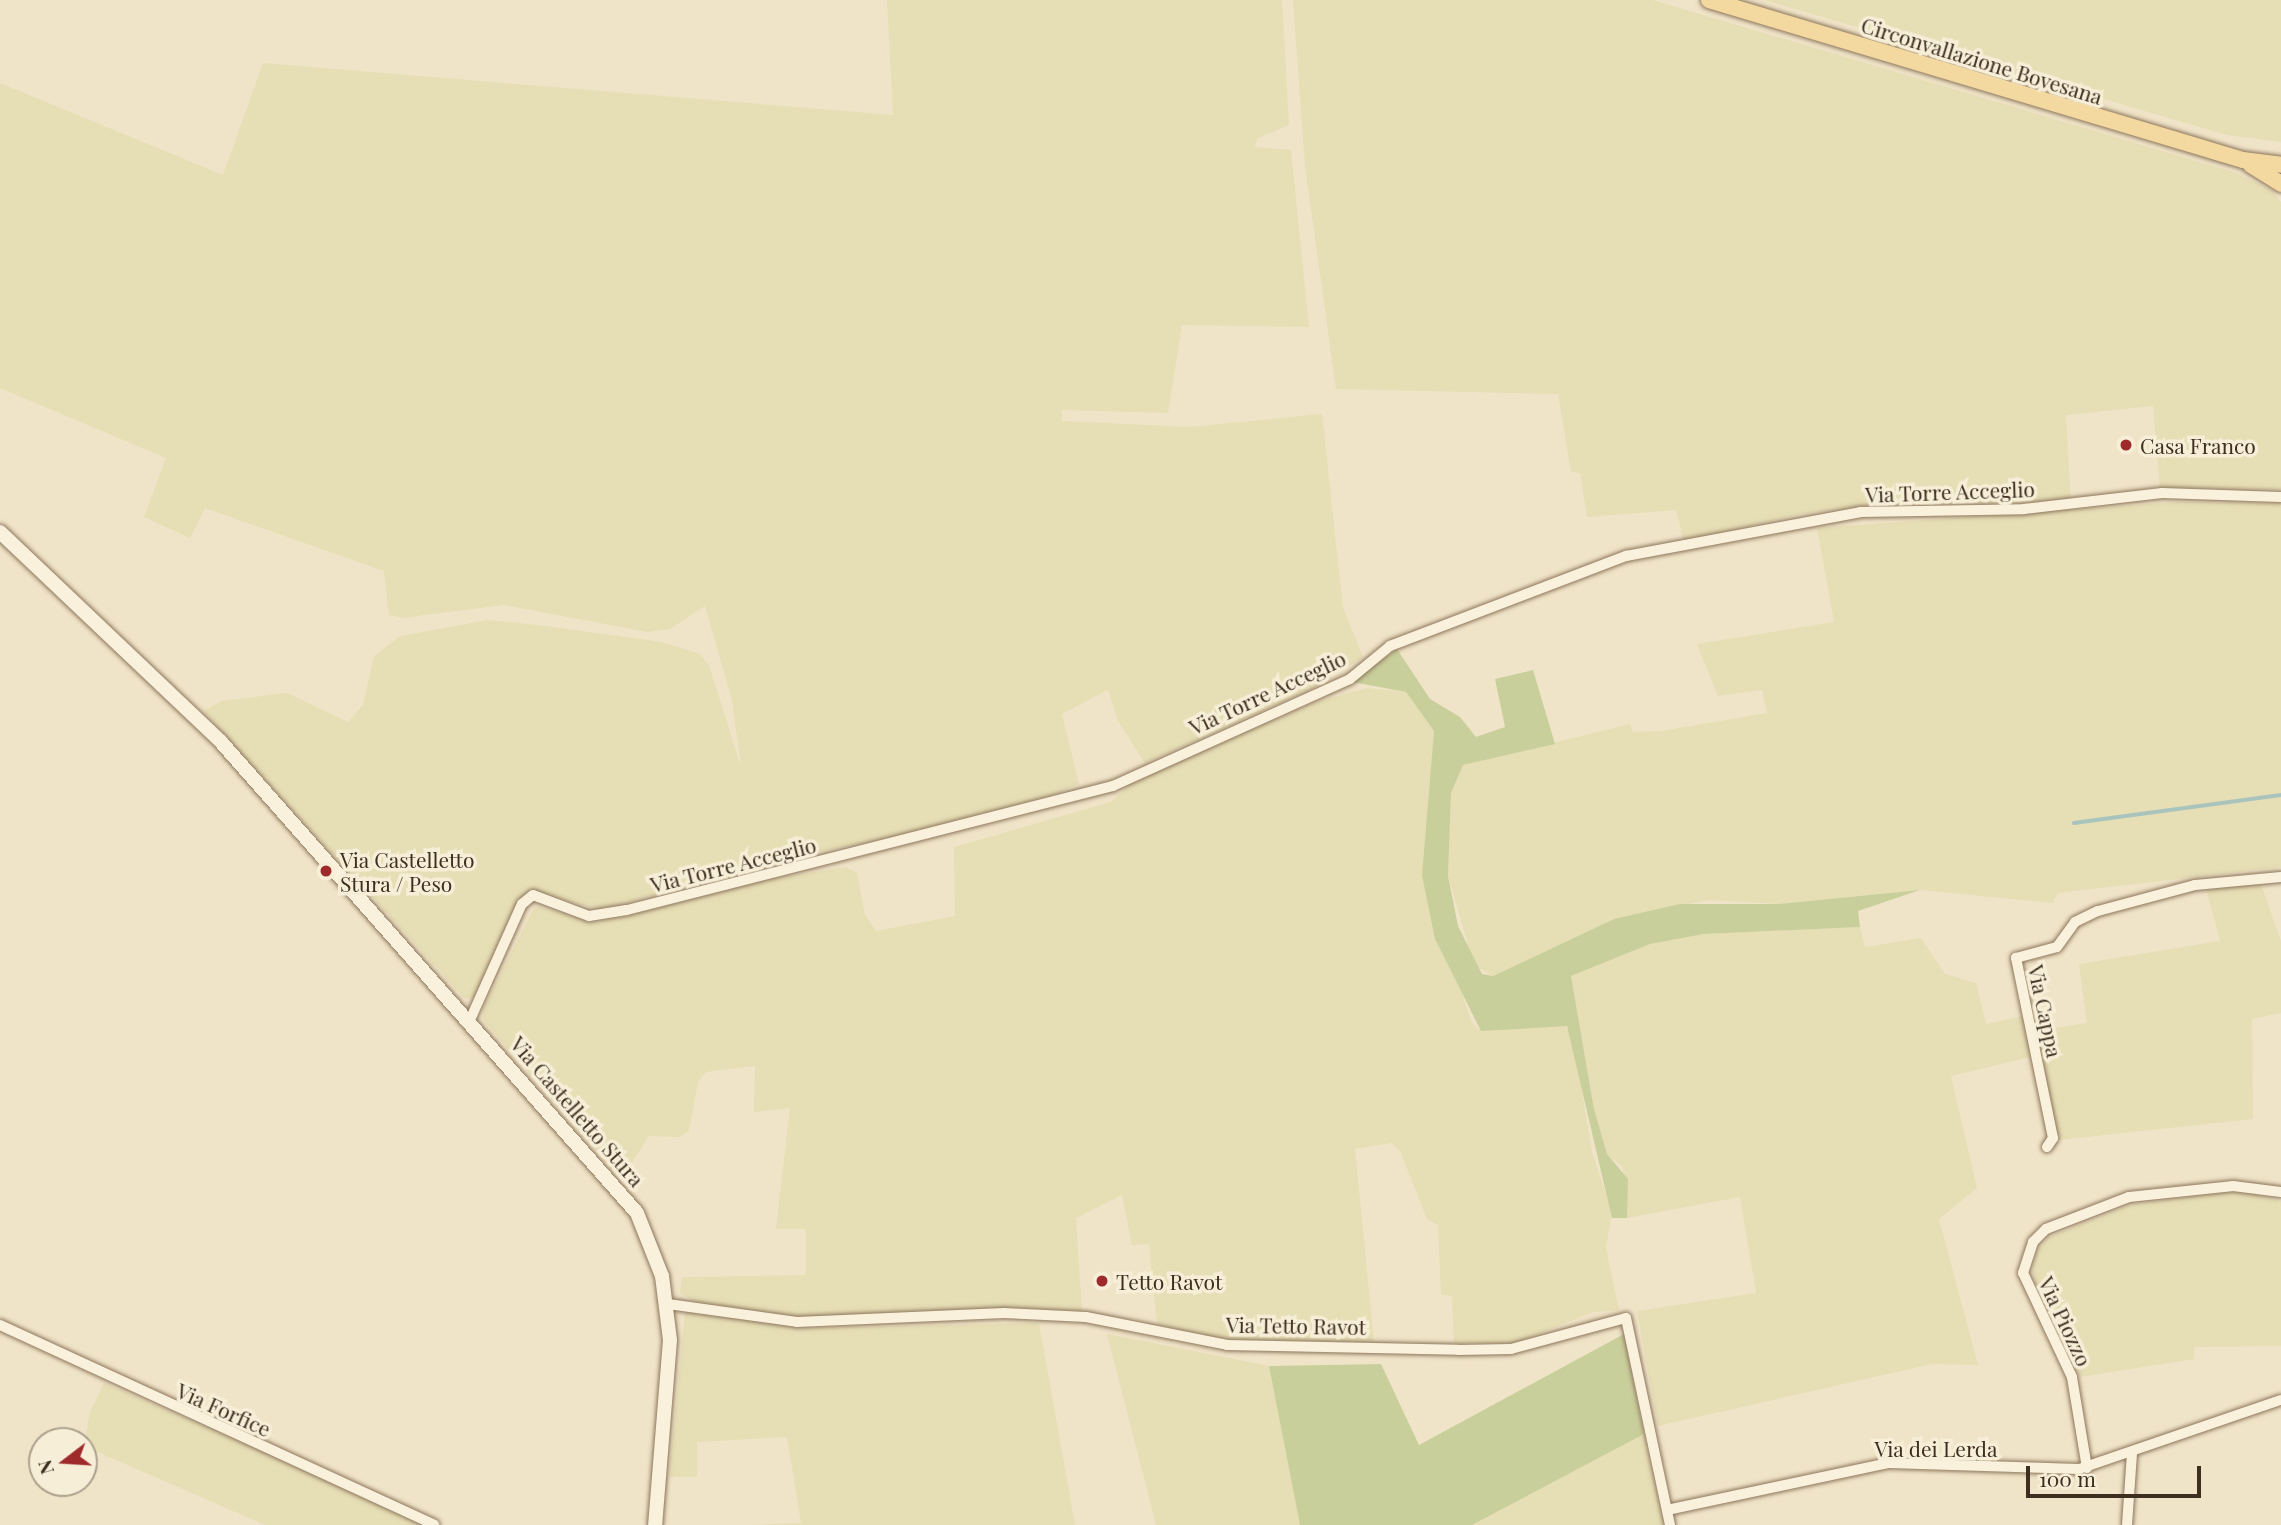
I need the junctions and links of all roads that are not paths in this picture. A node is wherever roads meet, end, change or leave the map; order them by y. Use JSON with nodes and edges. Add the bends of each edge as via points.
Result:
{"nodes":[{"id":1,"x":1709,"y":0,"type":"edge"},
{"id":2,"x":2243,"y":160,"type":"junction"},
{"id":3,"x":2281,"y":165,"type":"edge"},
{"id":4,"x":2281,"y":184,"type":"edge"},
{"id":5,"x":2281,"y":496,"type":"edge"},
{"id":6,"x":0,"y":532,"type":"edge"},
{"id":7,"x":2281,"y":877,"type":"edge"},
{"id":8,"x":470,"y":1020,"type":"junction"},
{"id":9,"x":2047,"y":1147,"type":"dead end"},
{"id":10,"x":2281,"y":1192,"type":"edge"},
{"id":11,"x":668,"y":1304,"type":"junction"},
{"id":12,"x":0,"y":1325,"type":"edge"},
{"id":13,"x":2281,"y":1400,"type":"edge"},
{"id":14,"x":2132,"y":1454,"type":"junction"},
{"id":15,"x":2087,"y":1468,"type":"junction"},
{"id":16,"x":1667,"y":1510,"type":"junction"},
{"id":17,"x":434,"y":1525,"type":"edge"},
{"id":18,"x":655,"y":1525,"type":"edge"},
{"id":19,"x":1670,"y":1525,"type":"edge"},
{"id":20,"x":2127,"y":1525,"type":"edge"}],
"edges":[{"from":1,"to":2,"type":"main road","name":"Circonvallazione Bovesana"},
{"from":2,"to":3,"type":"main road","name":"Circonvallazione Bovesana"},
{"from":2,"to":4,"type":"main road","name":"Circonvallazione Bovesana"},
{"from":5,"to":8,"type":"street","name":"Via Torre Acceglio","via":[[2162,493],[2024,509],[1860,512],[1626,556],[1390,646],[1350,679],[1113,786],[627,910],[589,916],[533,895],[522,904]]},
{"from":6,"to":8,"type":"street","name":"Via Castelletto Stura","via":[[145,667],[258,782]]},
{"from":7,"to":9,"type":"street","name":"Via Cappa","via":[[2195,885],[2098,911],[2076,922],[2057,947],[2016,958],[2053,1138]]},
{"from":8,"to":11,"type":"street","name":"Via Castelletto Stura","via":[[637,1213]]},
{"from":10,"to":15,"type":"street","name":"Via Piozzo","via":[[2233,1186],[2129,1197],[2046,1229],[2033,1242],[2024,1261],[2026,1283],[2071,1377]]},
{"from":11,"to":16,"type":"street","name":"Via Tetto Ravot","via":[[797,1322],[1004,1313],[1086,1317],[1227,1345],[1458,1350],[1511,1349],[1626,1318]]},
{"from":11,"to":18,"type":"street","name":"Via Castelletto Stura","via":[[670,1371]]},
{"from":12,"to":17,"type":"street","name":"Via Forfice"},
{"from":13,"to":14,"type":"street","name":"Via dei Lerda"},
{"from":14,"to":15,"type":"street","name":"Via dei Lerda"},
{"from":14,"to":20,"type":"street"},
{"from":15,"to":16,"type":"street","name":"Via dei Lerda","via":[[1889,1464]]},
{"from":16,"to":19,"type":"street","name":"Via Tetto Ravot"}]}
